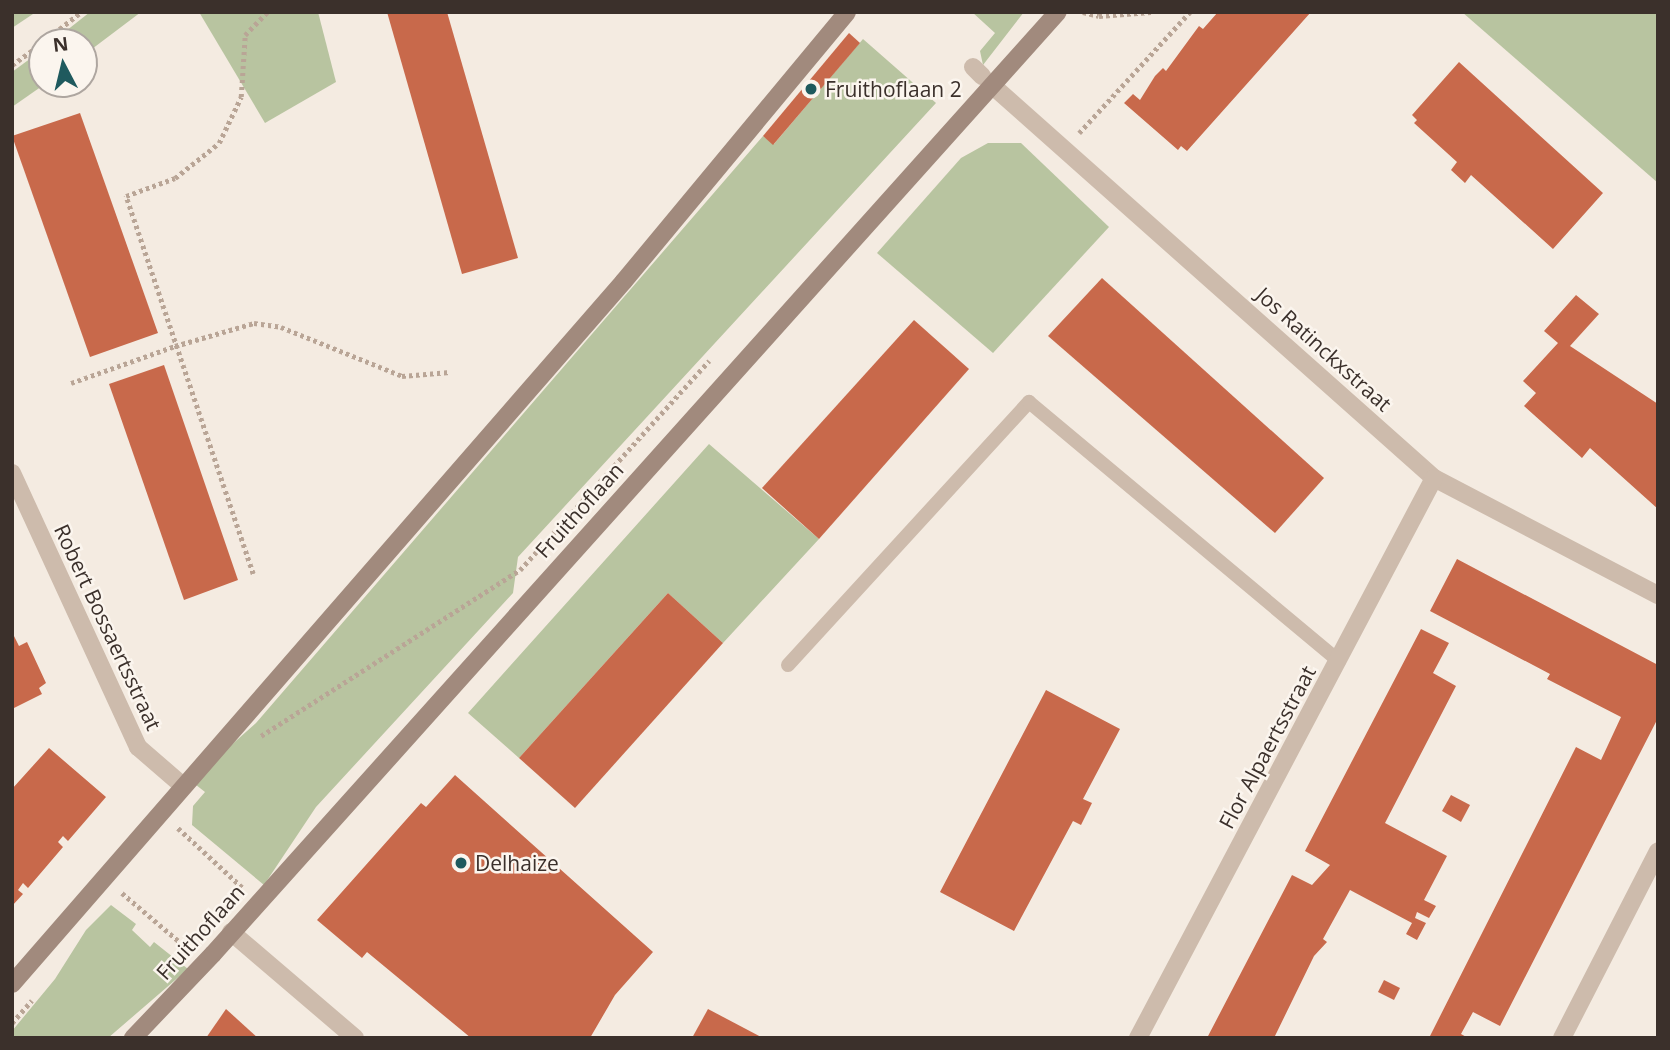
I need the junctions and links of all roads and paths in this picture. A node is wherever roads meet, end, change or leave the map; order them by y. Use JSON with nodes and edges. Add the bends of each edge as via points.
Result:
{"nodes":[{"id":1,"x":81,"y":12,"type":"edge"},
{"id":2,"x":267,"y":12,"type":"edge"},
{"id":3,"x":848,"y":12,"type":"edge"},
{"id":4,"x":1058,"y":12,"type":"edge"},
{"id":5,"x":1083,"y":12,"type":"edge"},
{"id":6,"x":1151,"y":12,"type":"edge"},
{"id":7,"x":1190,"y":12,"type":"edge"},
{"id":8,"x":61,"y":28,"type":"edge"},
{"id":9,"x":28,"y":54,"type":"edge"},
{"id":10,"x":12,"y":65,"type":"edge"},
{"id":11,"x":983,"y":76,"type":"junction"},
{"id":12,"x":1065,"y":149,"type":"junction"},
{"id":13,"x":175,"y":346,"type":"junction"},
{"id":14,"x":716,"y":354,"type":"dead end"},
{"id":15,"x":450,"y":372,"type":"dead end"},
{"id":16,"x":71,"y":383,"type":"dead end"},
{"id":17,"x":12,"y":473,"type":"edge"},
{"id":18,"x":1434,"y":478,"type":"junction"},
{"id":19,"x":253,"y":574,"type":"dead end"},
{"id":20,"x":1658,"y":595,"type":"edge"},
{"id":21,"x":1339,"y":661,"type":"junction"},
{"id":22,"x":788,"y":666,"type":"dead end"},
{"id":23,"x":258,"y":738,"type":"dead end"},
{"id":24,"x":183,"y":786,"type":"junction"},
{"id":25,"x":172,"y":822,"type":"dead end"},
{"id":26,"x":1655,"y":862,"type":"edge"},
{"id":27,"x":116,"y":888,"type":"dead end"},
{"id":28,"x":248,"y":912,"type":"junction"},
{"id":29,"x":231,"y":932,"type":"junction"},
{"id":30,"x":213,"y":954,"type":"junction"},
{"id":31,"x":12,"y":984,"type":"edge"},
{"id":32,"x":41,"y":990,"type":"dead end"},
{"id":33,"x":12,"y":1023,"type":"edge"},
{"id":34,"x":133,"y":1038,"type":"edge"},
{"id":35,"x":355,"y":1038,"type":"edge"},
{"id":36,"x":1138,"y":1038,"type":"edge"},
{"id":37,"x":1562,"y":1038,"type":"edge"}],
"edges":[{"from":1,"to":8,"type":"path"},
{"from":2,"to":13,"type":"path","via":[[245,35],[241,97],[219,143],[175,178],[126,196]]},
{"from":3,"to":24,"type":"street","via":[[624,281]]},
{"from":4,"to":11,"type":"street","name":"Fruithoflaan"},
{"from":5,"to":6,"type":"path","via":[[1099,16]]},
{"from":7,"to":12,"type":"path"},
{"from":9,"to":10,"type":"path"},
{"from":11,"to":12,"type":"street","name":"Jos Ratinckxstraat"},
{"from":11,"to":28,"type":"street","name":"Fruithoflaan"},
{"from":12,"to":18,"type":"street","name":"Jos Ratinckxstraat"},
{"from":13,"to":15,"type":"path","via":[[234,327],[268,324],[402,376]]},
{"from":13,"to":16,"type":"path"},
{"from":13,"to":19,"type":"path"},
{"from":14,"to":23,"type":"path","via":[[520,570]]},
{"from":17,"to":24,"type":"street","name":"Robert Bossaertsstraat","via":[[138,747]]},
{"from":18,"to":20,"type":"street","name":"Jos Ratinckxstraat"},
{"from":18,"to":21,"type":"street","name":"Flor Alpaertsstraat"},
{"from":21,"to":22,"type":"lane","via":[[1029,401]]},
{"from":21,"to":36,"type":"street","name":"Flor Alpaertsstraat"},
{"from":24,"to":31,"type":"street"},
{"from":25,"to":28,"type":"path","via":[[242,883]]},
{"from":26,"to":37,"type":"street"},
{"from":27,"to":30,"type":"path","via":[[187,949]]},
{"from":28,"to":29,"type":"street","name":"Fruithoflaan"},
{"from":29,"to":30,"type":"street","name":"Fruithoflaan"},
{"from":29,"to":35,"type":"street"},
{"from":30,"to":34,"type":"street","name":"Fruithoflaan"},
{"from":32,"to":33,"type":"path"}]}
